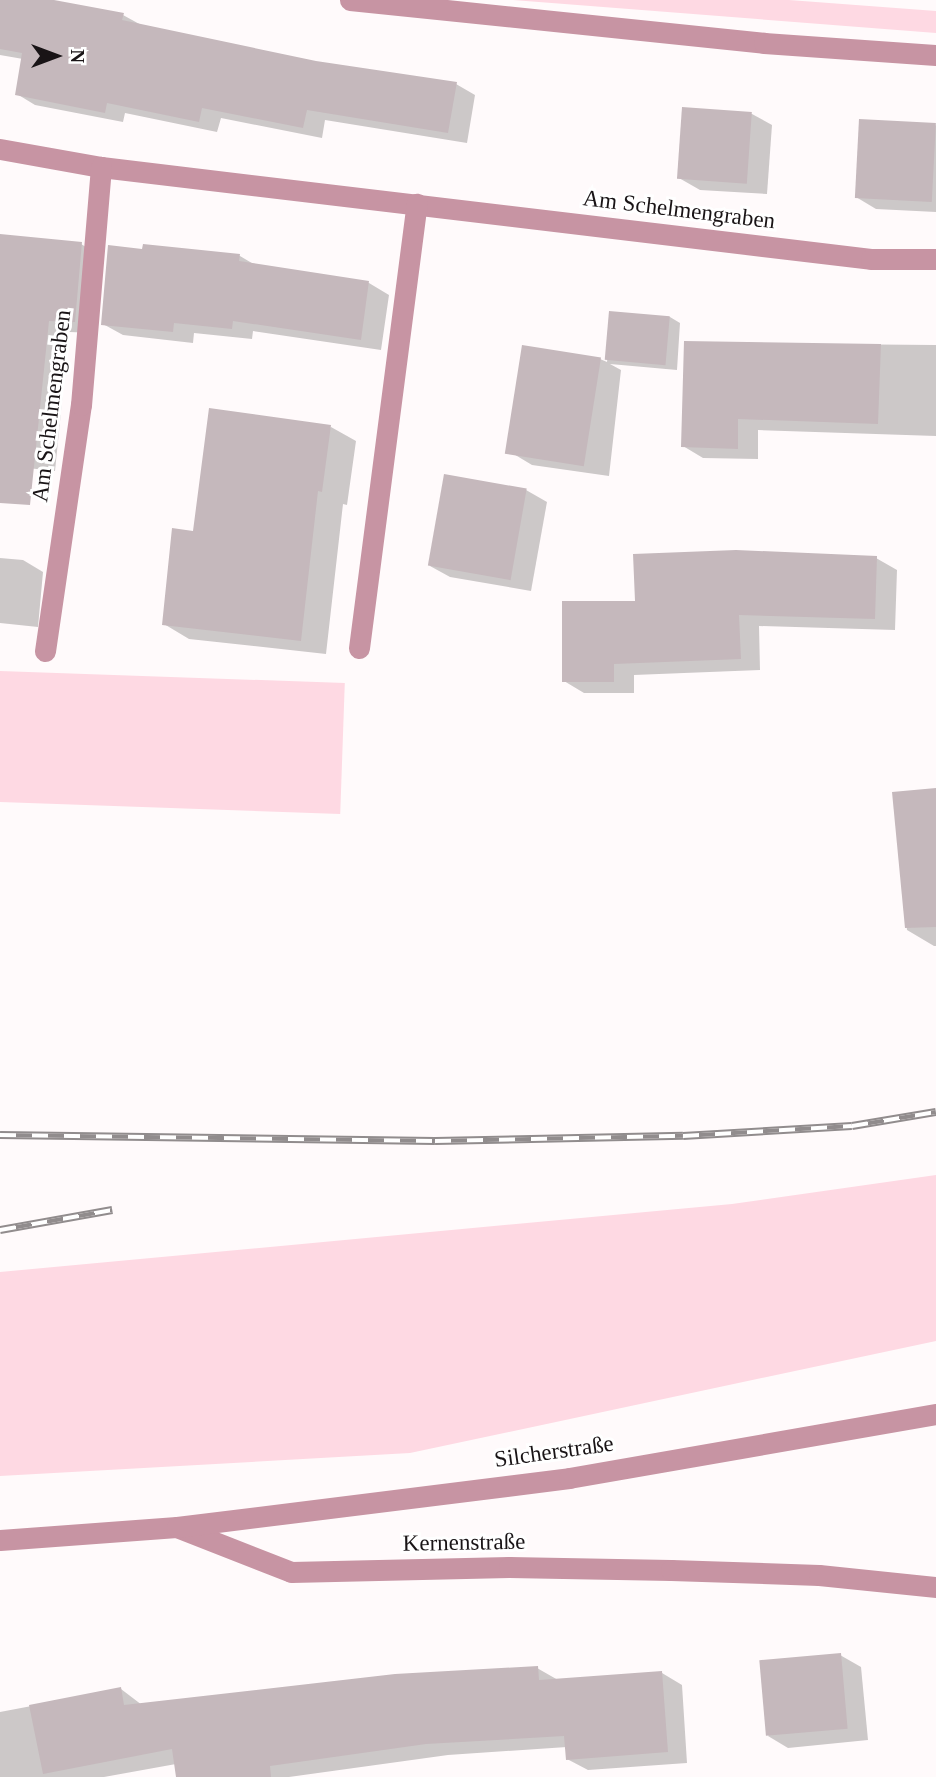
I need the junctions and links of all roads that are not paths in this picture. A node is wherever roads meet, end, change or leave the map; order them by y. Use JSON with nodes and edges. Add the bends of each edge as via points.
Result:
{"nodes":[{"id":1,"x":350,"y":0,"type":"edge"},
{"id":2,"x":936,"y":55,"type":"edge"},
{"id":3,"x":0,"y":149,"type":"edge"},
{"id":4,"x":101,"y":167,"type":"junction"},
{"id":5,"x":417,"y":204,"type":"junction"},
{"id":6,"x":936,"y":259,"type":"edge"},
{"id":7,"x":359,"y":648,"type":"dead end"},
{"id":8,"x":45,"y":651,"type":"dead end"},
{"id":9,"x":936,"y":1414,"type":"edge"},
{"id":10,"x":177,"y":1527,"type":"junction"},
{"id":11,"x":0,"y":1540,"type":"edge"},
{"id":12,"x":936,"y":1587,"type":"edge"}],
"edges":[{"from":1,"to":2,"type":"street","via":[[764,43]]},
{"from":3,"to":4,"type":"street","name":"Am Schelmengraben"},
{"from":4,"to":5,"type":"street","name":"Am Schelmengraben"},
{"from":4,"to":8,"type":"street","name":"Am Schelmengraben","via":[[81,405]]},
{"from":5,"to":6,"type":"street","name":"Am Schelmengraben","via":[[872,259]]},
{"from":5,"to":7,"type":"street"},
{"from":9,"to":10,"type":"street","name":"Silcherstraße","via":[[569,1478]]},
{"from":10,"to":11,"type":"street","name":"Kernenstraße"},
{"from":10,"to":12,"type":"street","name":"Kernenstraße","via":[[291,1572],[671,1570],[819,1575]]}]}
